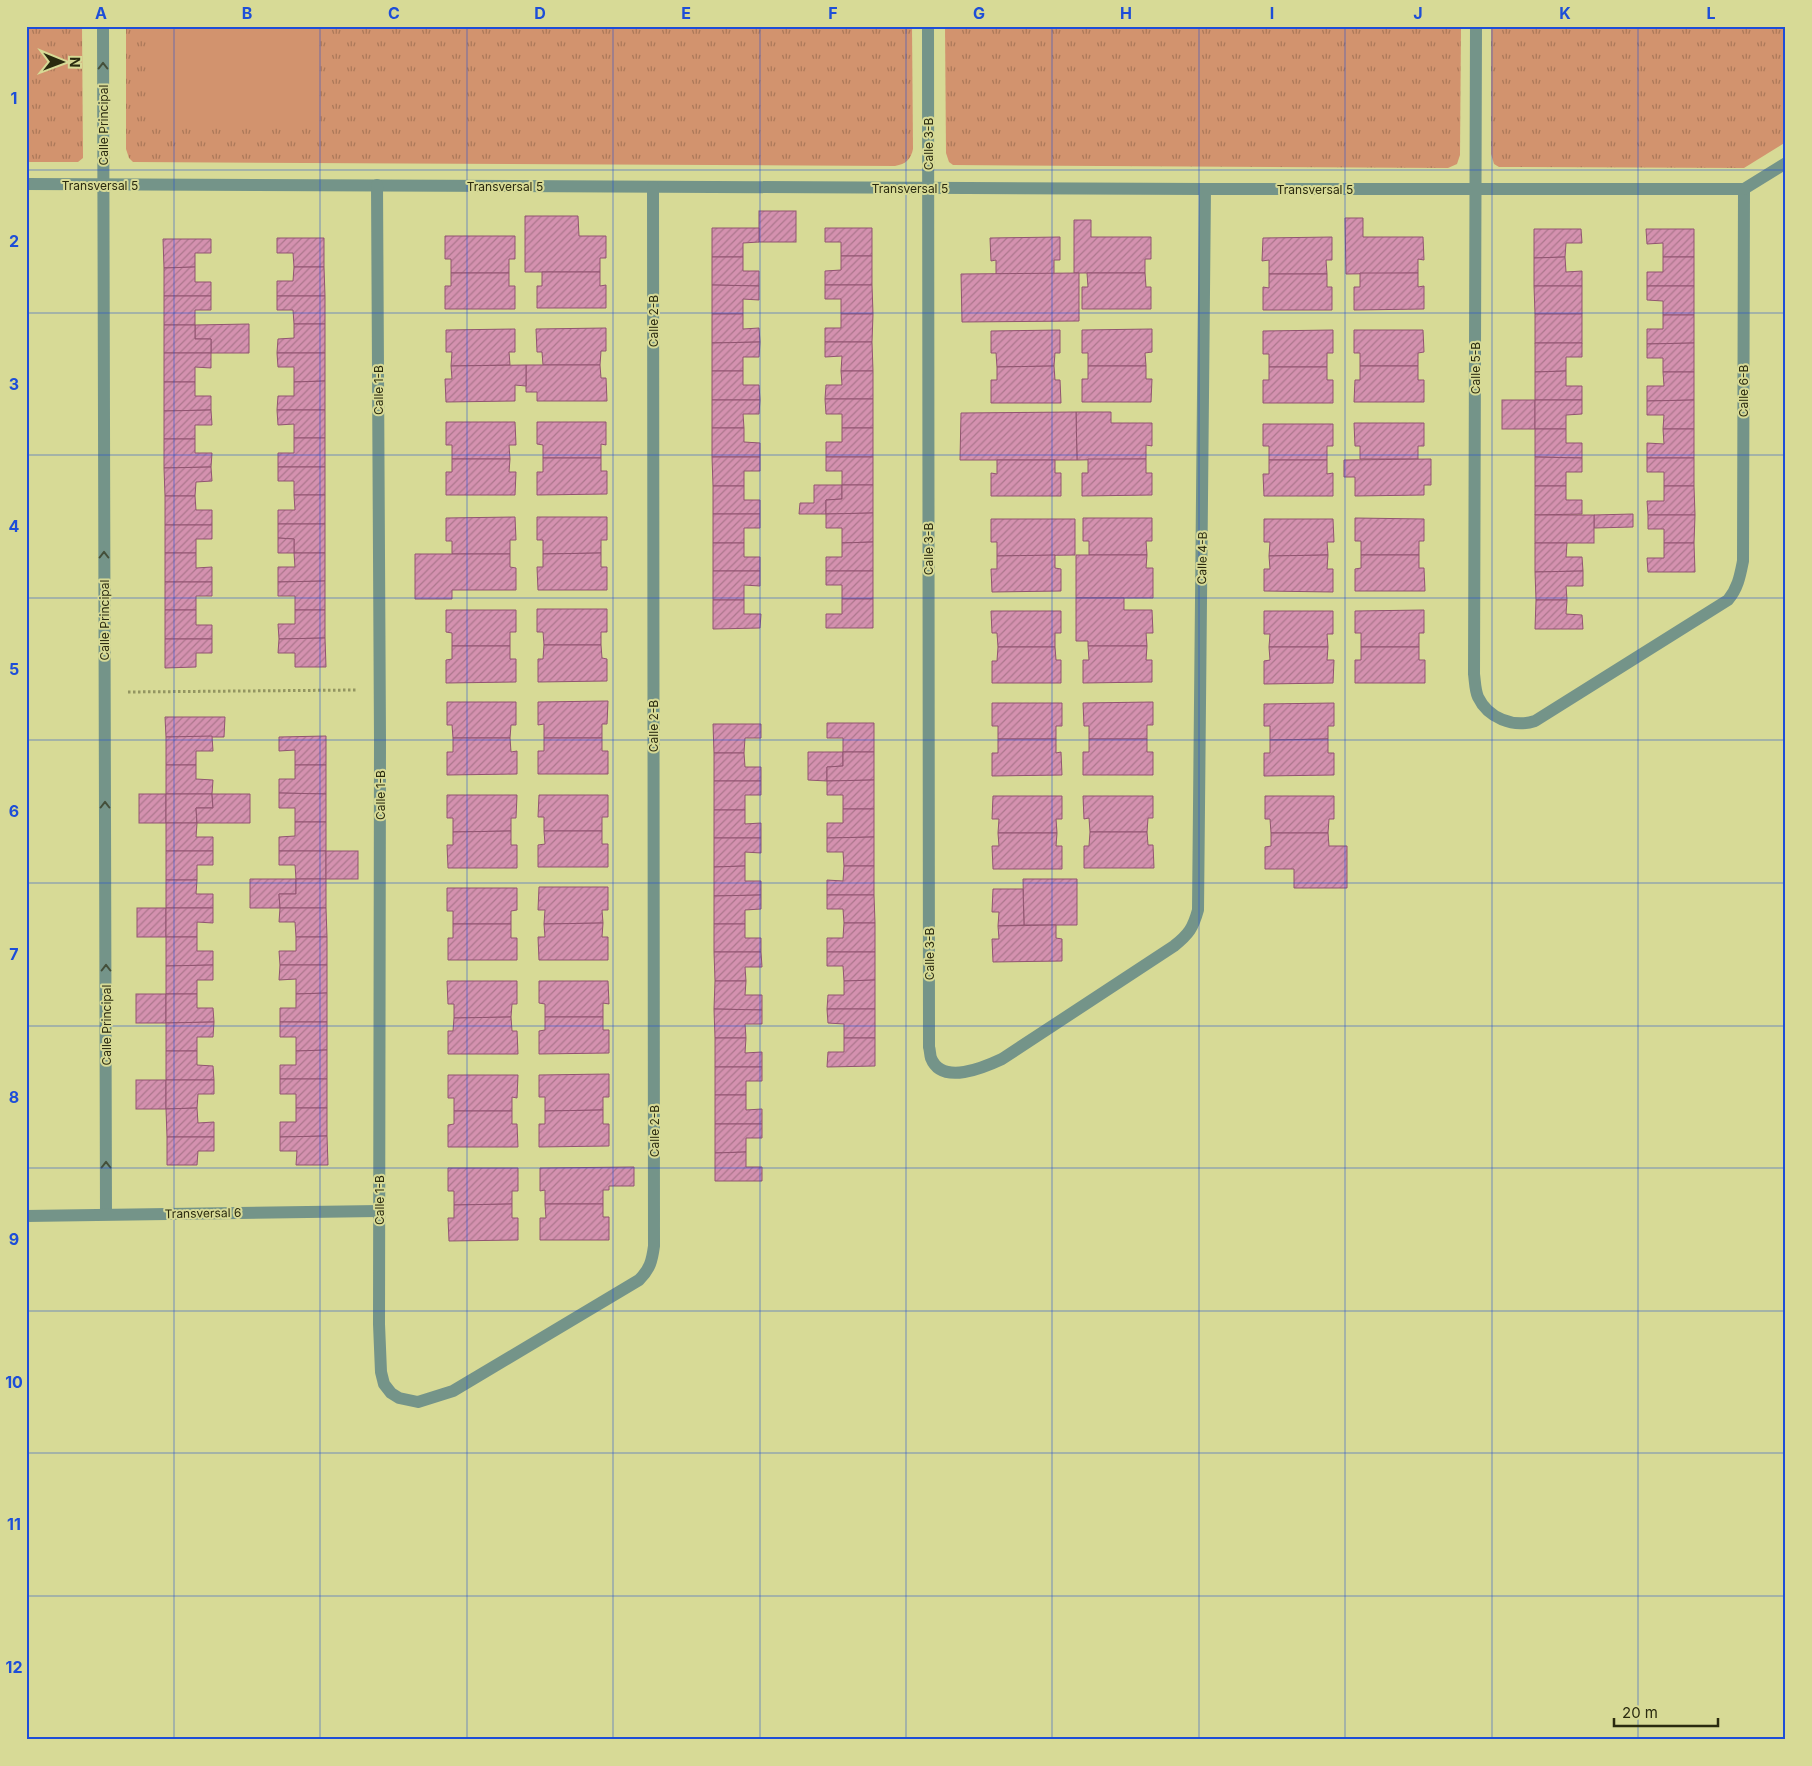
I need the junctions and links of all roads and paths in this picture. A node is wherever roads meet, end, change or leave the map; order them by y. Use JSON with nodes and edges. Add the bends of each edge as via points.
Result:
{"nodes":[{"id":1,"x":103,"y":26,"type":"edge"},
{"id":2,"x":928,"y":26,"type":"edge"},
{"id":3,"x":1476,"y":26,"type":"edge"},
{"id":4,"x":1786,"y":164,"type":"edge"},
{"id":5,"x":26,"y":184,"type":"edge"},
{"id":6,"x":103,"y":185,"type":"junction"},
{"id":7,"x":377,"y":186,"type":"junction"},
{"id":8,"x":653,"y":187,"type":"junction"},
{"id":9,"x":928,"y":188,"type":"junction"},
{"id":10,"x":1206,"y":189,"type":"junction"},
{"id":11,"x":1476,"y":190,"type":"junction"},
{"id":12,"x":1744,"y":190,"type":"junction"},
{"id":13,"x":379,"y":690,"type":"junction"},
{"id":14,"x":105,"y":692,"type":"junction"},
{"id":15,"x":1485,"y":708,"type":"joint"},
{"id":16,"x":1193,"y":927,"type":"joint"},
{"id":17,"x":379,"y":1211,"type":"junction"},
{"id":18,"x":106,"y":1214,"type":"junction"},
{"id":19,"x":26,"y":1216,"type":"edge"},
{"id":20,"x":399,"y":1398,"type":"joint"}],
"edges":[{"from":6,"to":1,"type":"street","name":"Calle Principal","one_way":true},
{"from":2,"to":9,"type":"street","name":"Calle 3-B"},
{"from":3,"to":11,"type":"street","name":"Calle 5-B"},
{"from":4,"to":12,"type":"street"},
{"from":5,"to":6,"type":"street","name":"Transversal 5"},
{"from":6,"to":7,"type":"street","name":"Transversal 5"},
{"from":14,"to":6,"type":"street","name":"Calle Principal","one_way":true},
{"from":7,"to":8,"type":"street","name":"Transversal 5"},
{"from":7,"to":13,"type":"street","name":"Calle 1-B"},
{"from":8,"to":9,"type":"street","name":"Transversal 5"},
{"from":8,"to":20,"type":"street","name":"Calle 2-B","via":[[652,1264],[639,1280],[453,1391],[418,1402]]},
{"from":9,"to":10,"type":"street","name":"Transversal 5"},
{"from":9,"to":16,"type":"street","name":"Calle 3-B","via":[[929,1047],[932,1060],[947,1072],[968,1072],[1002,1059],[1174,946]]},
{"from":10,"to":11,"type":"street","name":"Transversal 5"},
{"from":10,"to":16,"type":"street","name":"Calle 4-B","via":[[1198,910]]},
{"from":11,"to":12,"type":"street","name":"Transversal 5"},
{"from":11,"to":15,"type":"street","name":"Calle 5-B","via":[[1474,674],[1477,695]]},
{"from":12,"to":15,"type":"street","name":"Calle 6-B","via":[[1743,560],[1735,592],[1728,600],[1535,721],[1506,722]]},
{"from":13,"to":14,"type":"path"},
{"from":13,"to":17,"type":"street","name":"Calle 1-B"},
{"from":18,"to":14,"type":"street","name":"Calle Principal","one_way":true},
{"from":17,"to":18,"type":"street","name":"Transversal 6"},
{"from":17,"to":20,"type":"street","name":"Calle 1-B","via":[[381,1372],[384,1384]]},
{"from":18,"to":19,"type":"street","name":"Transversal 6"}]}
